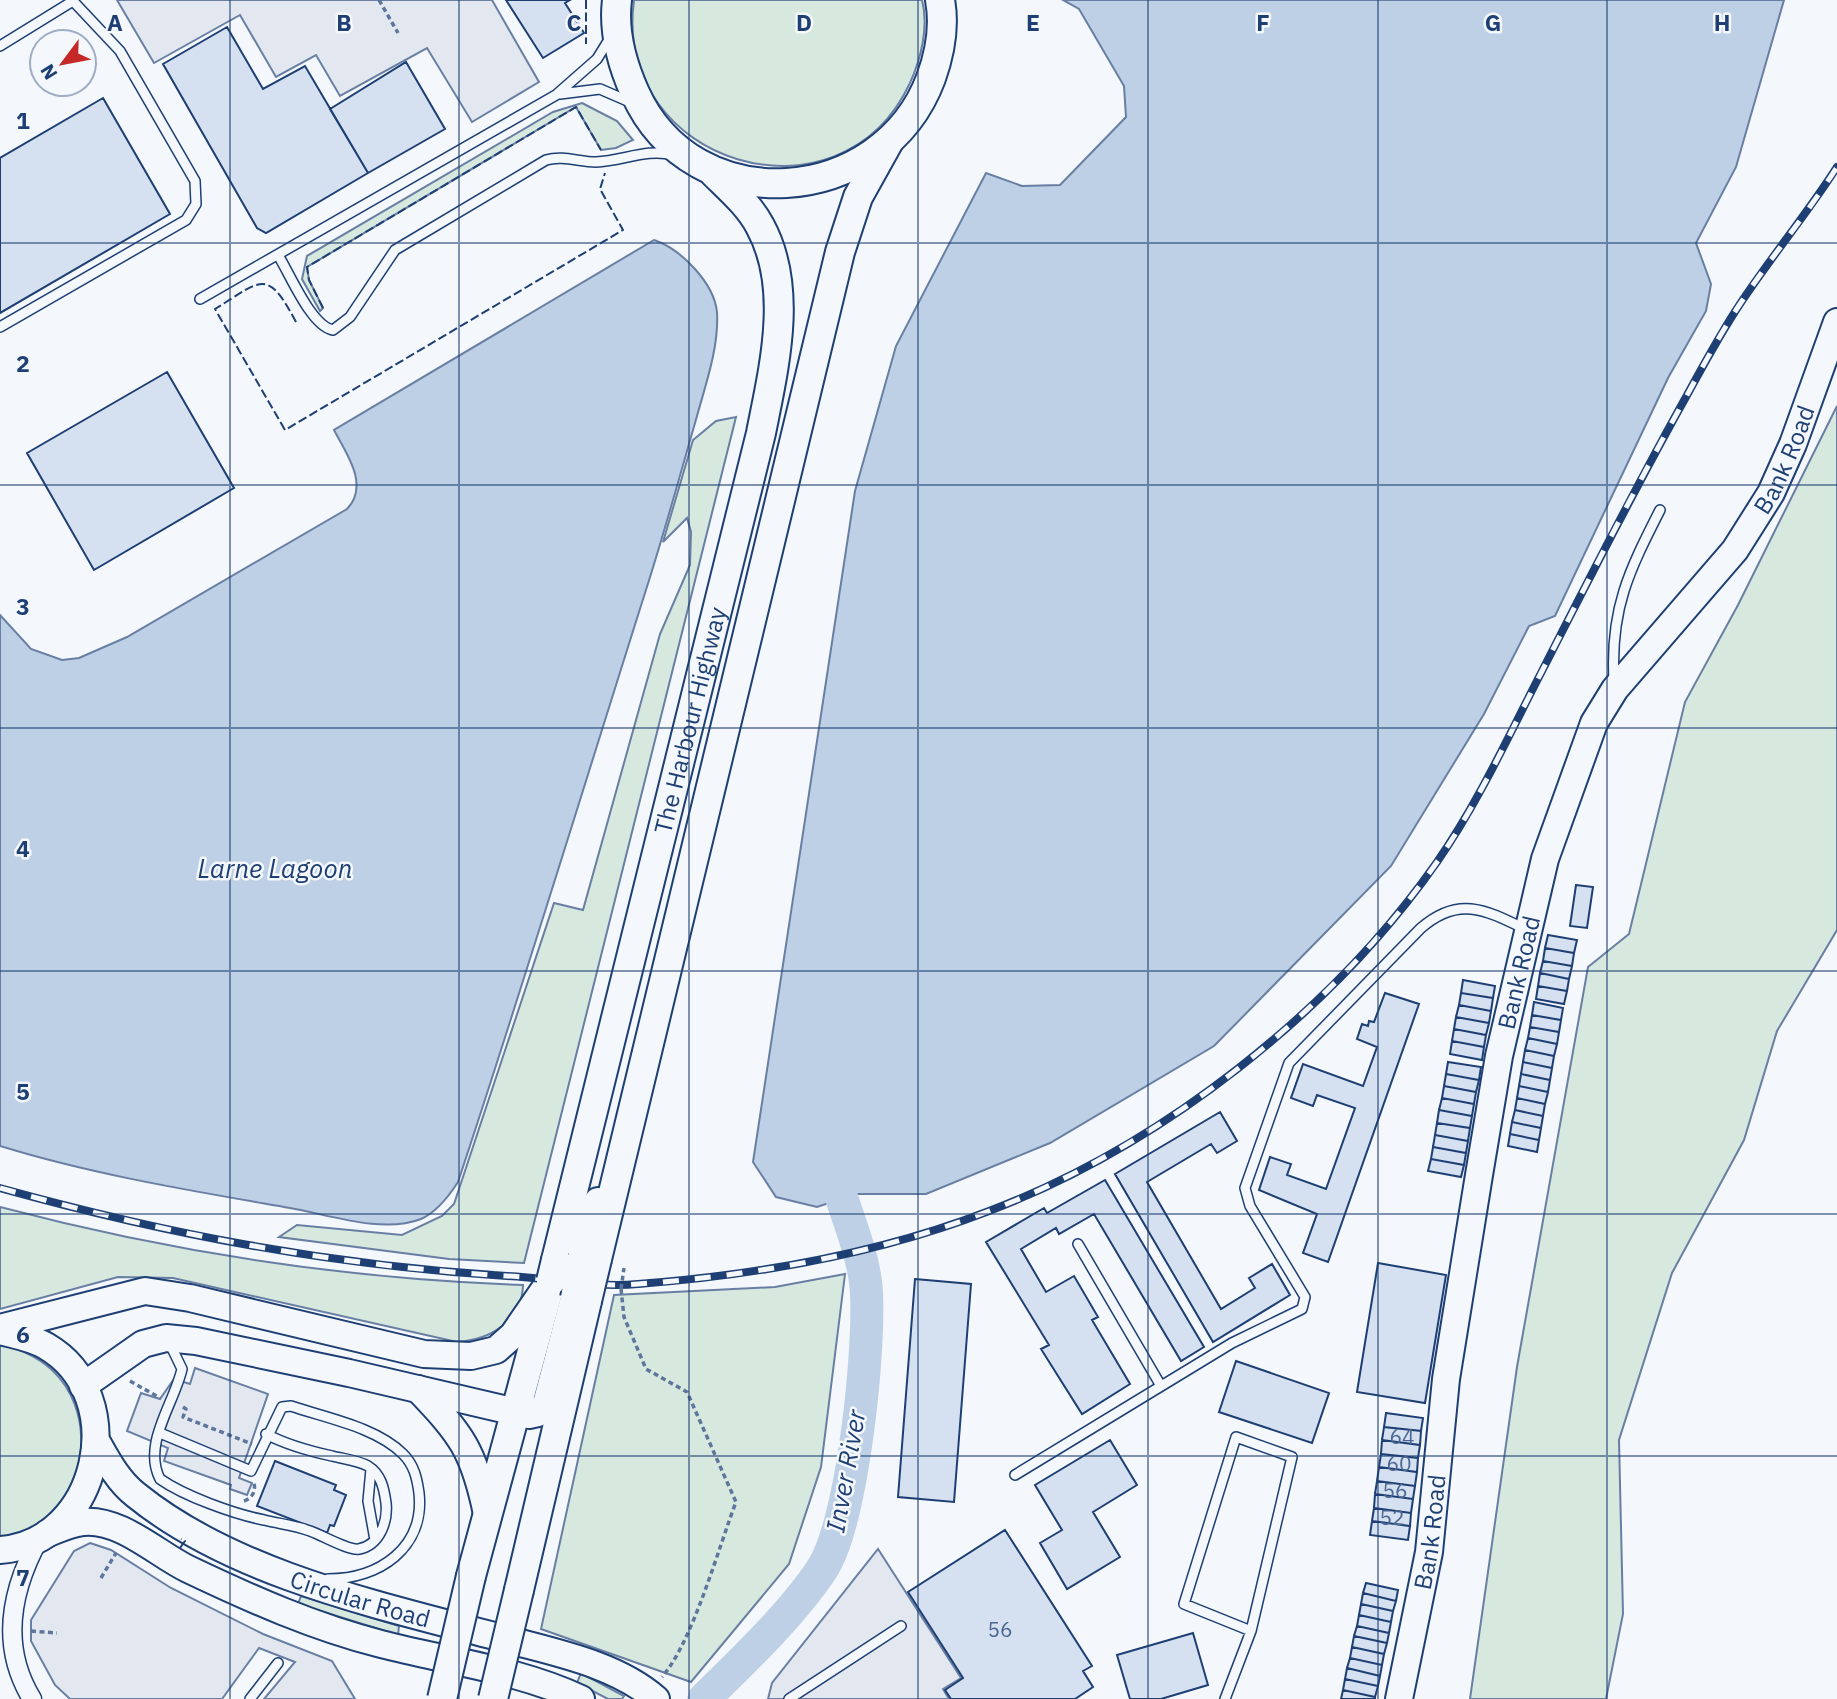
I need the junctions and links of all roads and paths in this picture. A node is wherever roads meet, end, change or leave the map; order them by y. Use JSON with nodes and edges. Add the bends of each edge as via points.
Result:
{"nodes":[{"id":1,"x":379,"y":0,"type":"edge"},
{"id":2,"x":940,"y":0,"type":"edge"},
{"id":3,"x":72,"y":1,"type":"edge"},
{"id":4,"x":615,"y":10,"type":"edge"},
{"id":5,"x":398,"y":33,"type":"dead end"},
{"id":6,"x":0,"y":46,"type":"edge"},
{"id":7,"x":556,"y":95,"type":"junction"},
{"id":8,"x":643,"y":111,"type":"junction"},
{"id":9,"x":888,"y":143,"type":"junction"},
{"id":10,"x":689,"y":160,"type":"junction"},
{"id":11,"x":714,"y":173,"type":"junction"},
{"id":12,"x":278,"y":254,"type":"junction"},
{"id":13,"x":200,"y":299,"type":"dead end"},
{"id":14,"x":1837,"y":322,"type":"edge"},
{"id":15,"x":0,"y":327,"type":"edge"},
{"id":16,"x":1660,"y":510,"type":"dead end"},
{"id":17,"x":1615,"y":689,"type":"junction"},
{"id":18,"x":1527,"y":930,"type":"junction"},
{"id":19,"x":1078,"y":1244,"type":"dead end"},
{"id":20,"x":572,"y":1264,"type":"junction"},
{"id":21,"x":624,"y":1268,"type":"dead end"},
{"id":22,"x":580,"y":1299,"type":"junction"},
{"id":23,"x":0,"y":1329,"type":"edge"},
{"id":24,"x":166,"y":1338,"type":"junction"},
{"id":25,"x":83,"y":1386,"type":"junction"},
{"id":26,"x":1161,"y":1386,"type":"junction"},
{"id":27,"x":418,"y":1389,"type":"junction"},
{"id":28,"x":517,"y":1413,"type":"junction"},
{"id":29,"x":160,"y":1433,"type":"junction"},
{"id":30,"x":267,"y":1434,"type":"junction"},
{"id":31,"x":98,"y":1444,"type":"junction"},
{"id":32,"x":371,"y":1468,"type":"junction"},
{"id":33,"x":251,"y":1471,"type":"junction"},
{"id":34,"x":1015,"y":1475,"type":"dead end"},
{"id":35,"x":238,"y":1512,"type":"junction"},
{"id":36,"x":487,"y":1514,"type":"junction"},
{"id":37,"x":44,"y":1535,"type":"junction"},
{"id":38,"x":375,"y":1540,"type":"junction"},
{"id":39,"x":118,"y":1548,"type":"dead end"},
{"id":40,"x":0,"y":1550,"type":"edge"},
{"id":41,"x":101,"y":1578,"type":"dead end"},
{"id":42,"x":295,"y":1579,"type":"junction"},
{"id":43,"x":2,"y":1602,"type":"edge"},
{"id":44,"x":901,"y":1626,"type":"dead end"},
{"id":45,"x":1251,"y":1631,"type":"junction"},
{"id":46,"x":278,"y":1663,"type":"dead end"},
{"id":47,"x":652,"y":1696,"type":"edge"},
{"id":48,"x":32,"y":1699,"type":"edge"},
{"id":49,"x":250,"y":1699,"type":"edge"},
{"id":50,"x":442,"y":1699,"type":"edge"},
{"id":51,"x":493,"y":1699,"type":"edge"},
{"id":52,"x":581,"y":1699,"type":"edge"},
{"id":53,"x":789,"y":1699,"type":"edge"},
{"id":54,"x":1225,"y":1699,"type":"edge"},
{"id":55,"x":1399,"y":1699,"type":"edge"}],
"edges":[{"from":1,"to":5,"type":"path"},
{"from":2,"to":9,"type":"highway","via":[[938,59],[918,106]]},
{"from":3,"to":6,"type":"lane"},
{"from":3,"to":15,"type":"lane","via":[[120,51],[195,181],[197,204],[186,220]]},
{"from":4,"to":7,"type":"lane","via":[[597,59]]},
{"from":4,"to":8,"type":"highway","via":[[621,54]]},
{"from":7,"to":8,"type":"lane","via":[[600,89],[622,96]]},
{"from":7,"to":12,"type":"lane"},
{"from":8,"to":10,"type":"highway","via":[[663,138]]},
{"from":9,"to":11,"type":"highway","via":[[866,159],[818,179],[770,183]]},
{"from":9,"to":20,"type":"highway","via":[[858,197],[840,252],[624,1146]]},
{"from":10,"to":11,"type":"highway"},
{"from":10,"to":12,"type":"lane","via":[[660,152],[607,161],[546,160],[395,250],[350,317],[334,330],[317,321]]},
{"from":11,"to":20,"type":"highway","name":"The Harbour Highway","via":[[748,207],[774,258],[776,359]]},
{"from":12,"to":13,"type":"lane"},
{"from":14,"to":17,"type":"main road","name":"Bank Road","via":[[1771,493],[1735,550]]},
{"from":16,"to":17,"type":"lane","via":[[1627,576],[1612,642]]},
{"from":17,"to":18,"type":"main road","name":"Bank Road","via":[[1594,723],[1562,809]]},
{"from":18,"to":26,"type":"lane","via":[[1484,911],[1466,908],[1439,915],[1291,1060],[1245,1191],[1305,1297],[1305,1305]]},
{"from":18,"to":55,"type":"main road","name":"Bank Road","via":[[1499,1056],[1477,1188],[1446,1379],[1429,1552]]},
{"from":19,"to":26,"type":"lane"},
{"from":20,"to":22,"type":"highway","bridge":true},
{"from":20,"to":23,"type":"main road","via":[[513,1335],[496,1350],[471,1356],[424,1354],[145,1291]]},
{"from":20,"to":28,"type":"highway"},
{"from":21,"to":47,"type":"path","bridge":true,"via":[[625,1317],[646,1369],[687,1392],[736,1502],[673,1664]]},
{"from":22,"to":28,"type":"main road","via":[[546,1404],[538,1413]]},
{"from":22,"to":51,"type":"highway","bridge":true},
{"from":23,"to":25,"type":"main road","via":[[47,1346]]},
{"from":24,"to":25,"type":"main road","via":[[142,1344]]},
{"from":24,"to":27,"type":"main road","via":[[196,1340]]},
{"from":24,"to":29,"type":"lane","via":[[182,1369]]},
{"from":25,"to":31,"type":"main road"},
{"from":26,"to":34,"type":"lane"},
{"from":27,"to":28,"type":"main road"},
{"from":27,"to":36,"type":"main road","via":[[465,1443],[478,1471]]},
{"from":28,"to":36,"type":"highway"},
{"from":29,"to":33,"type":"lane"},
{"from":29,"to":35,"type":"lane","via":[[153,1461],[160,1479]]},
{"from":30,"to":32,"type":"lane","via":[[292,1446]]},
{"from":30,"to":33,"type":"lane"},
{"from":30,"to":42,"type":"lane","via":[[282,1407],[291,1406],[391,1444],[416,1474],[421,1511],[406,1545],[389,1563],[362,1576]]},
{"from":31,"to":37,"type":"main road","via":[[86,1488],[70,1513]]},
{"from":31,"to":42,"type":"main road","name":"Circular Road","via":[[134,1494],[193,1532]]},
{"from":32,"to":38,"type":"lane","via":[[368,1501]]},
{"from":32,"to":38,"type":"lane","via":[[382,1483],[386,1508],[384,1525]]},
{"from":33,"to":35,"type":"path","via":[[256,1488]]},
{"from":35,"to":38,"type":"lane","via":[[292,1524],[349,1549],[357,1550]]},
{"from":36,"to":50,"type":"highway","bridge":true},
{"from":37,"to":40,"type":"main road","name":"Circular Road"},
{"from":37,"to":43,"type":"street"},
{"from":37,"to":52,"type":"main road","name":"Circular Road","via":[[81,1522],[109,1525],[195,1572],[320,1626],[550,1686]]},
{"from":39,"to":41,"type":"path"},
{"from":42,"to":47,"type":"main road","name":"Circular Road","via":[[386,1609],[580,1659]]},
{"from":43,"to":48,"type":"street","via":[[9,1670]]},
{"from":44,"to":53,"type":"lane"},
{"from":45,"to":45,"type":"lane","via":[[1292,1457],[1236,1437],[1184,1604]]},
{"from":45,"to":54,"type":"lane"},
{"from":46,"to":49,"type":"lane"}]}
